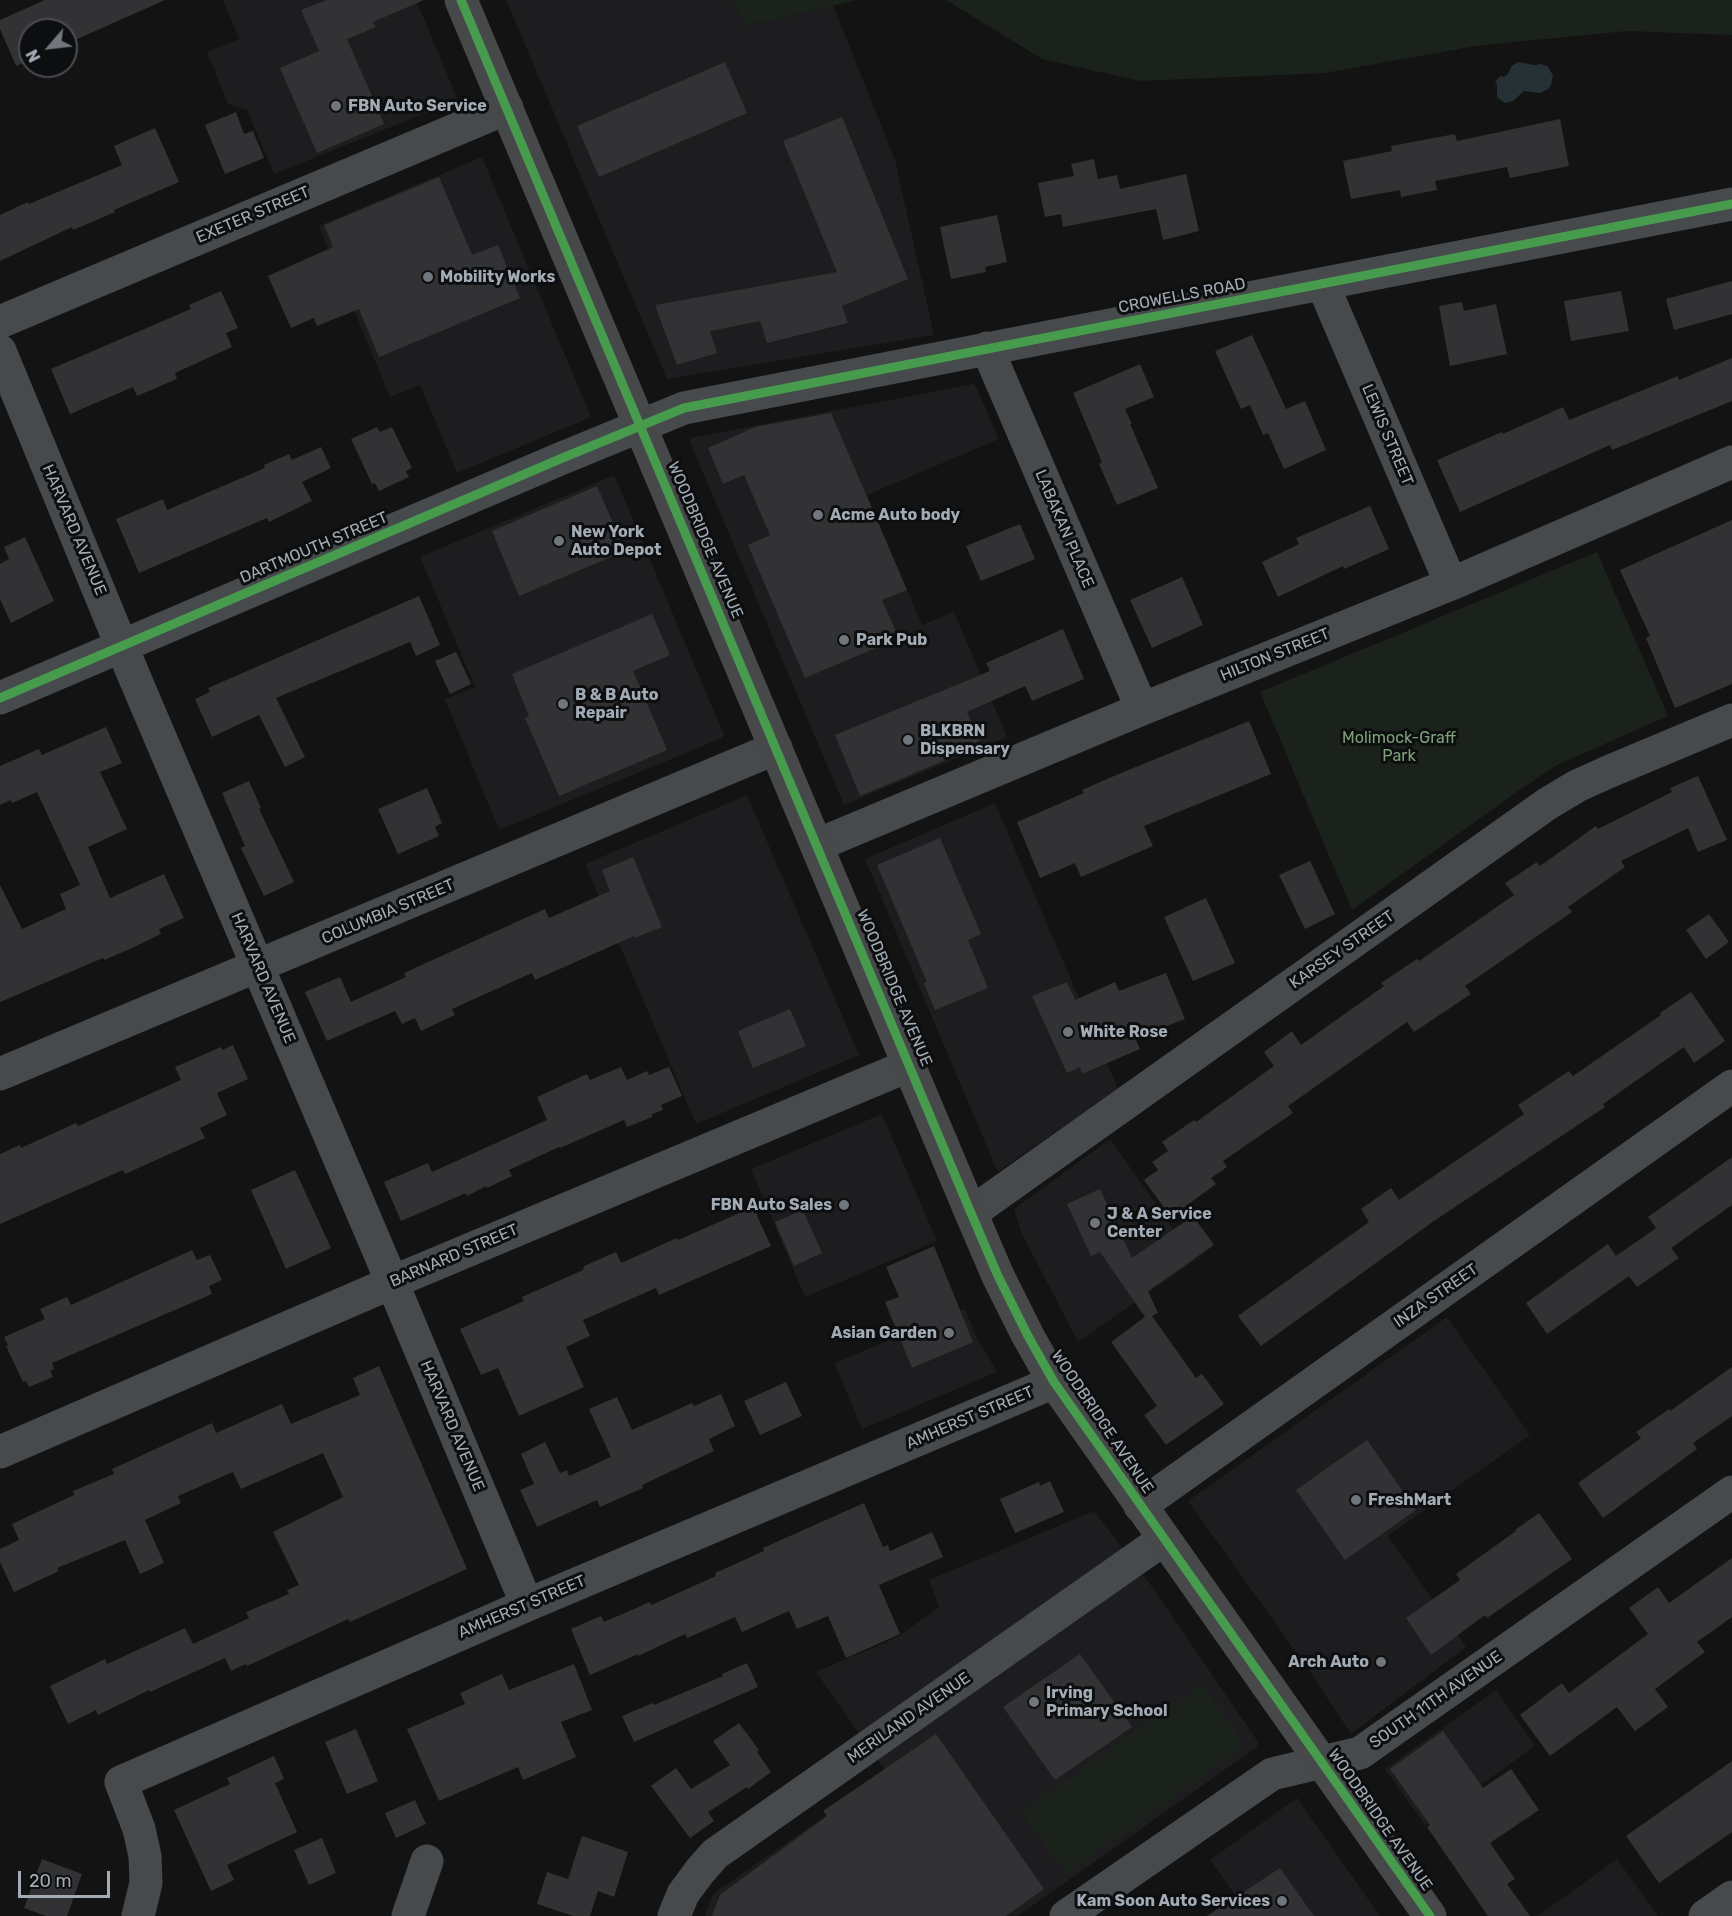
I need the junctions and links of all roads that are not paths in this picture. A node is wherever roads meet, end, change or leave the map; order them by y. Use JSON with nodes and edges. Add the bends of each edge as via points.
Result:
{"nodes":[{"id":1,"x":461,"y":0,"type":"edge"},
{"id":2,"x":507,"y":108,"type":"junction"},
{"id":3,"x":1732,"y":204,"type":"edge"},
{"id":4,"x":1323,"y":285,"type":"junction"},
{"id":5,"x":0,"y":321,"type":"edge"},
{"id":6,"x":987,"y":348,"type":"junction"},
{"id":7,"x":0,"y":351,"type":"edge"},
{"id":8,"x":641,"y":426,"type":"junction"},
{"id":9,"x":1732,"y":462,"type":"edge"},
{"id":10,"x":1451,"y":584,"type":"junction"},
{"id":11,"x":123,"y":647,"type":"junction"},
{"id":12,"x":0,"y":698,"type":"edge"},
{"id":13,"x":1142,"y":709,"type":"junction"},
{"id":14,"x":1732,"y":720,"type":"edge"},
{"id":15,"x":776,"y":748,"type":"junction"},
{"id":16,"x":817,"y":845,"type":"junction"},
{"id":17,"x":259,"y":966,"type":"junction"},
{"id":18,"x":910,"y":1065,"type":"junction"},
{"id":19,"x":0,"y":1074,"type":"edge"},
{"id":20,"x":1732,"y":1086,"type":"edge"},
{"id":21,"x":971,"y":1213,"type":"junction"},
{"id":22,"x":392,"y":1282,"type":"junction"},
{"id":23,"x":1054,"y":1382,"type":"junction"},
{"id":24,"x":0,"y":1452,"type":"edge"},
{"id":25,"x":1732,"y":1492,"type":"edge"},
{"id":26,"x":1140,"y":1506,"type":"junction"},
{"id":27,"x":1164,"y":1539,"type":"junction"},
{"id":28,"x":526,"y":1605,"type":"junction"},
{"id":29,"x":1321,"y":1762,"type":"junction"},
{"id":30,"x":427,"y":1861,"type":"dead end"},
{"id":31,"x":1732,"y":1897,"type":"edge"},
{"id":32,"x":138,"y":1916,"type":"edge"},
{"id":33,"x":408,"y":1916,"type":"edge"},
{"id":34,"x":674,"y":1916,"type":"edge"},
{"id":35,"x":1066,"y":1916,"type":"edge"},
{"id":36,"x":1430,"y":1916,"type":"edge"},
{"id":37,"x":1705,"y":1916,"type":"edge"}],
"edges":[{"from":1,"to":2,"type":"main road","name":"WOODBRIDGE AVENUE"},
{"from":2,"to":5,"type":"street","name":"EXETER STREET"},
{"from":2,"to":8,"type":"main road","name":"WOODBRIDGE AVENUE"},
{"from":3,"to":4,"type":"street","name":"CROWELLS ROAD"},
{"from":4,"to":6,"type":"street","name":"CROWELLS ROAD"},
{"from":4,"to":10,"type":"street","name":"LEWIS STREET"},
{"from":6,"to":8,"type":"street","name":"CROWELLS ROAD","via":[[684,408]]},
{"from":6,"to":13,"type":"street","name":"LABAKAN PLACE"},
{"from":7,"to":11,"type":"street","name":"HARVARD AVENUE"},
{"from":8,"to":11,"type":"street","name":"DARTMOUTH STREET"},
{"from":8,"to":15,"type":"main road","name":"WOODBRIDGE AVENUE"},
{"from":9,"to":10,"type":"street","name":"HILTON STREET"},
{"from":10,"to":13,"type":"street","name":"HILTON STREET"},
{"from":11,"to":12,"type":"street","name":"DARTMOUTH STREET"},
{"from":11,"to":17,"type":"street","name":"HARVARD AVENUE"},
{"from":13,"to":16,"type":"street","name":"HILTON STREET"},
{"from":14,"to":21,"type":"street","name":"KARSEY STREET","via":[[1598,776],[1547,804]]},
{"from":15,"to":16,"type":"main road","name":"WOODBRIDGE AVENUE"},
{"from":15,"to":17,"type":"street","name":"COLUMBIA STREET"},
{"from":16,"to":18,"type":"main road","name":"WOODBRIDGE AVENUE"},
{"from":17,"to":19,"type":"street","name":"COLUMBIA STREET"},
{"from":17,"to":22,"type":"street","name":"HARVARD AVENUE"},
{"from":18,"to":21,"type":"main road","name":"WOODBRIDGE AVENUE"},
{"from":18,"to":22,"type":"street","name":"BARNARD STREET"},
{"from":20,"to":26,"type":"street","name":"INZA STREET"},
{"from":21,"to":23,"type":"main road","name":"WOODBRIDGE AVENUE","via":[[998,1276]]},
{"from":22,"to":24,"type":"street","name":"BARNARD STREET"},
{"from":22,"to":28,"type":"street","name":"HARVARD AVENUE"},
{"from":23,"to":26,"type":"main road","name":"WOODBRIDGE AVENUE"},
{"from":23,"to":28,"type":"street","name":"AMHERST STREET"},
{"from":25,"to":29,"type":"street","name":"SOUTH 11TH AVENUE","via":[[1360,1753]]},
{"from":26,"to":27,"type":"main road","name":"WOODBRIDGE AVENUE"},
{"from":27,"to":29,"type":"main road","name":"WOODBRIDGE AVENUE"},
{"from":27,"to":34,"type":"street","name":"MERILAND AVENUE","via":[[716,1854],[683,1894]]},
{"from":28,"to":32,"type":"street","name":"AMHERST STREET","via":[[121,1782],[145,1856],[146,1882]]},
{"from":29,"to":35,"type":"street","name":"SOUTH 11TH AVENUE","via":[[1272,1774]]},
{"from":29,"to":36,"type":"main road","name":"WOODBRIDGE AVENUE"},
{"from":30,"to":33,"type":"street"},
{"from":31,"to":37,"type":"street"}]}
